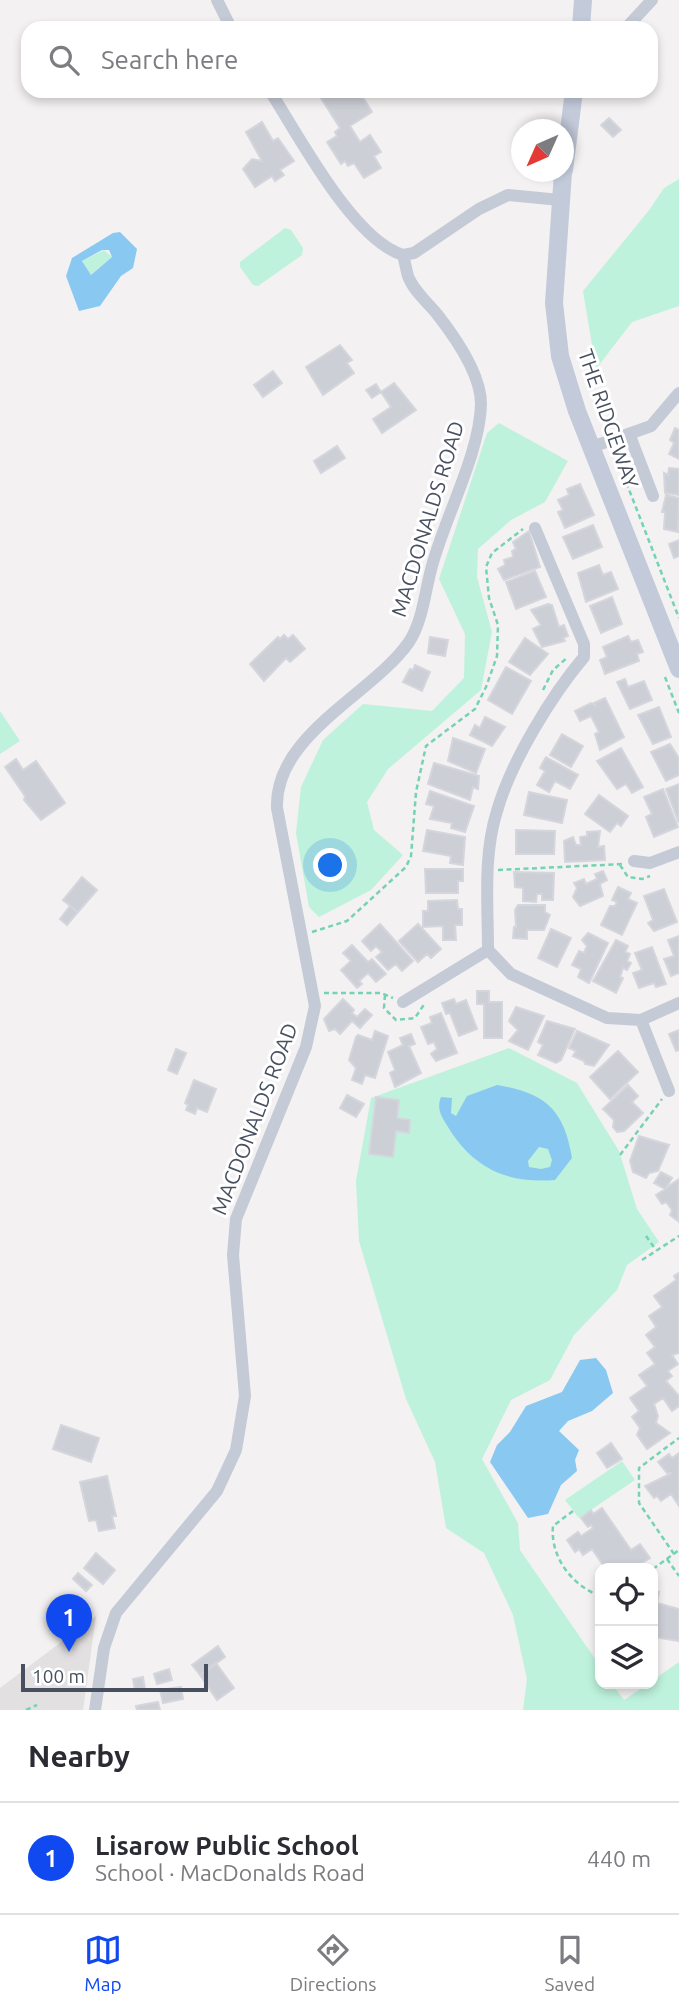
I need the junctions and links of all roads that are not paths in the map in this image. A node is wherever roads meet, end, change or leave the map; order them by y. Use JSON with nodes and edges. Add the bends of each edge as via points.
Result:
{"nodes":[{"id":1,"x":217,"y":0,"type":"edge"},
{"id":2,"x":583,"y":0,"type":"edge"},
{"id":3,"x":652,"y":0,"type":"edge"},
{"id":4,"x":228,"y":21,"type":"edge"},
{"id":5,"x":582,"y":21,"type":"edge"},
{"id":6,"x":632,"y":21,"type":"edge"},
{"id":7,"x":275,"y":98,"type":"edge"},
{"id":8,"x":573,"y":98,"type":"edge"},
{"id":9,"x":570,"y":119,"type":"edge"},
{"id":10,"x":562,"y":182,"type":"edge"},
{"id":11,"x":560,"y":200,"type":"junction"},
{"id":12,"x":403,"y":255,"type":"junction"},
{"id":13,"x":679,"y":393,"type":"edge"},
{"id":14,"x":630,"y":436,"type":"junction"},
{"id":15,"x":592,"y":447,"type":"junction"},
{"id":16,"x":653,"y":496,"type":"dead end"},
{"id":17,"x":535,"y":528,"type":"road end"},
{"id":18,"x":679,"y":669,"type":"edge"},
{"id":19,"x":679,"y":852,"type":"edge"},
{"id":20,"x":634,"y":861,"type":"road end"},
{"id":21,"x":488,"y":950,"type":"junction"},
{"id":22,"x":403,"y":1002,"type":"road end"},
{"id":23,"x":679,"y":1003,"type":"edge"},
{"id":24,"x":641,"y":1020,"type":"junction"},
{"id":25,"x":669,"y":1091,"type":"road end"},
{"id":26,"x":95,"y":1710,"type":"edge"}],
"edges":[{"from":1,"to":4,"type":"street"},
{"from":2,"to":5,"type":"street"},
{"from":3,"to":6,"type":"street"},
{"from":7,"to":12,"type":"street","via":[[353,216],[377,242]]},
{"from":8,"to":9,"type":"street","name":"THE RIDGEWAY"},
{"from":10,"to":11,"type":"street","name":"THE RIDGEWAY"},
{"from":11,"to":12,"type":"street","via":[[508,195],[414,253]]},
{"from":11,"to":15,"type":"street","name":"THE RIDGEWAY","via":[[554,303],[560,356]]},
{"from":12,"to":26,"type":"street","name":"MACDONALDS ROAD","via":[[415,287],[474,375],[481,402],[475,437],[413,635],[321,724],[281,780],[277,808],[316,1006],[306,1047],[234,1230],[245,1396],[236,1450],[208,1504],[116,1613],[104,1648]]},
{"from":13,"to":14,"type":"street","via":[[651,426]]},
{"from":14,"to":15,"type":"street"},
{"from":14,"to":16,"type":"street"},
{"from":15,"to":18,"type":"street","name":"THE RIDGEWAY"},
{"from":17,"to":21,"type":"street","via":[[584,644],[584,657],[530,736],[497,810],[488,870]]},
{"from":19,"to":20,"type":"street","via":[[650,863]]},
{"from":21,"to":22,"type":"street"},
{"from":21,"to":24,"type":"street","via":[[510,974],[607,1018]]},
{"from":23,"to":24,"type":"street"},
{"from":24,"to":25,"type":"street"}]}
